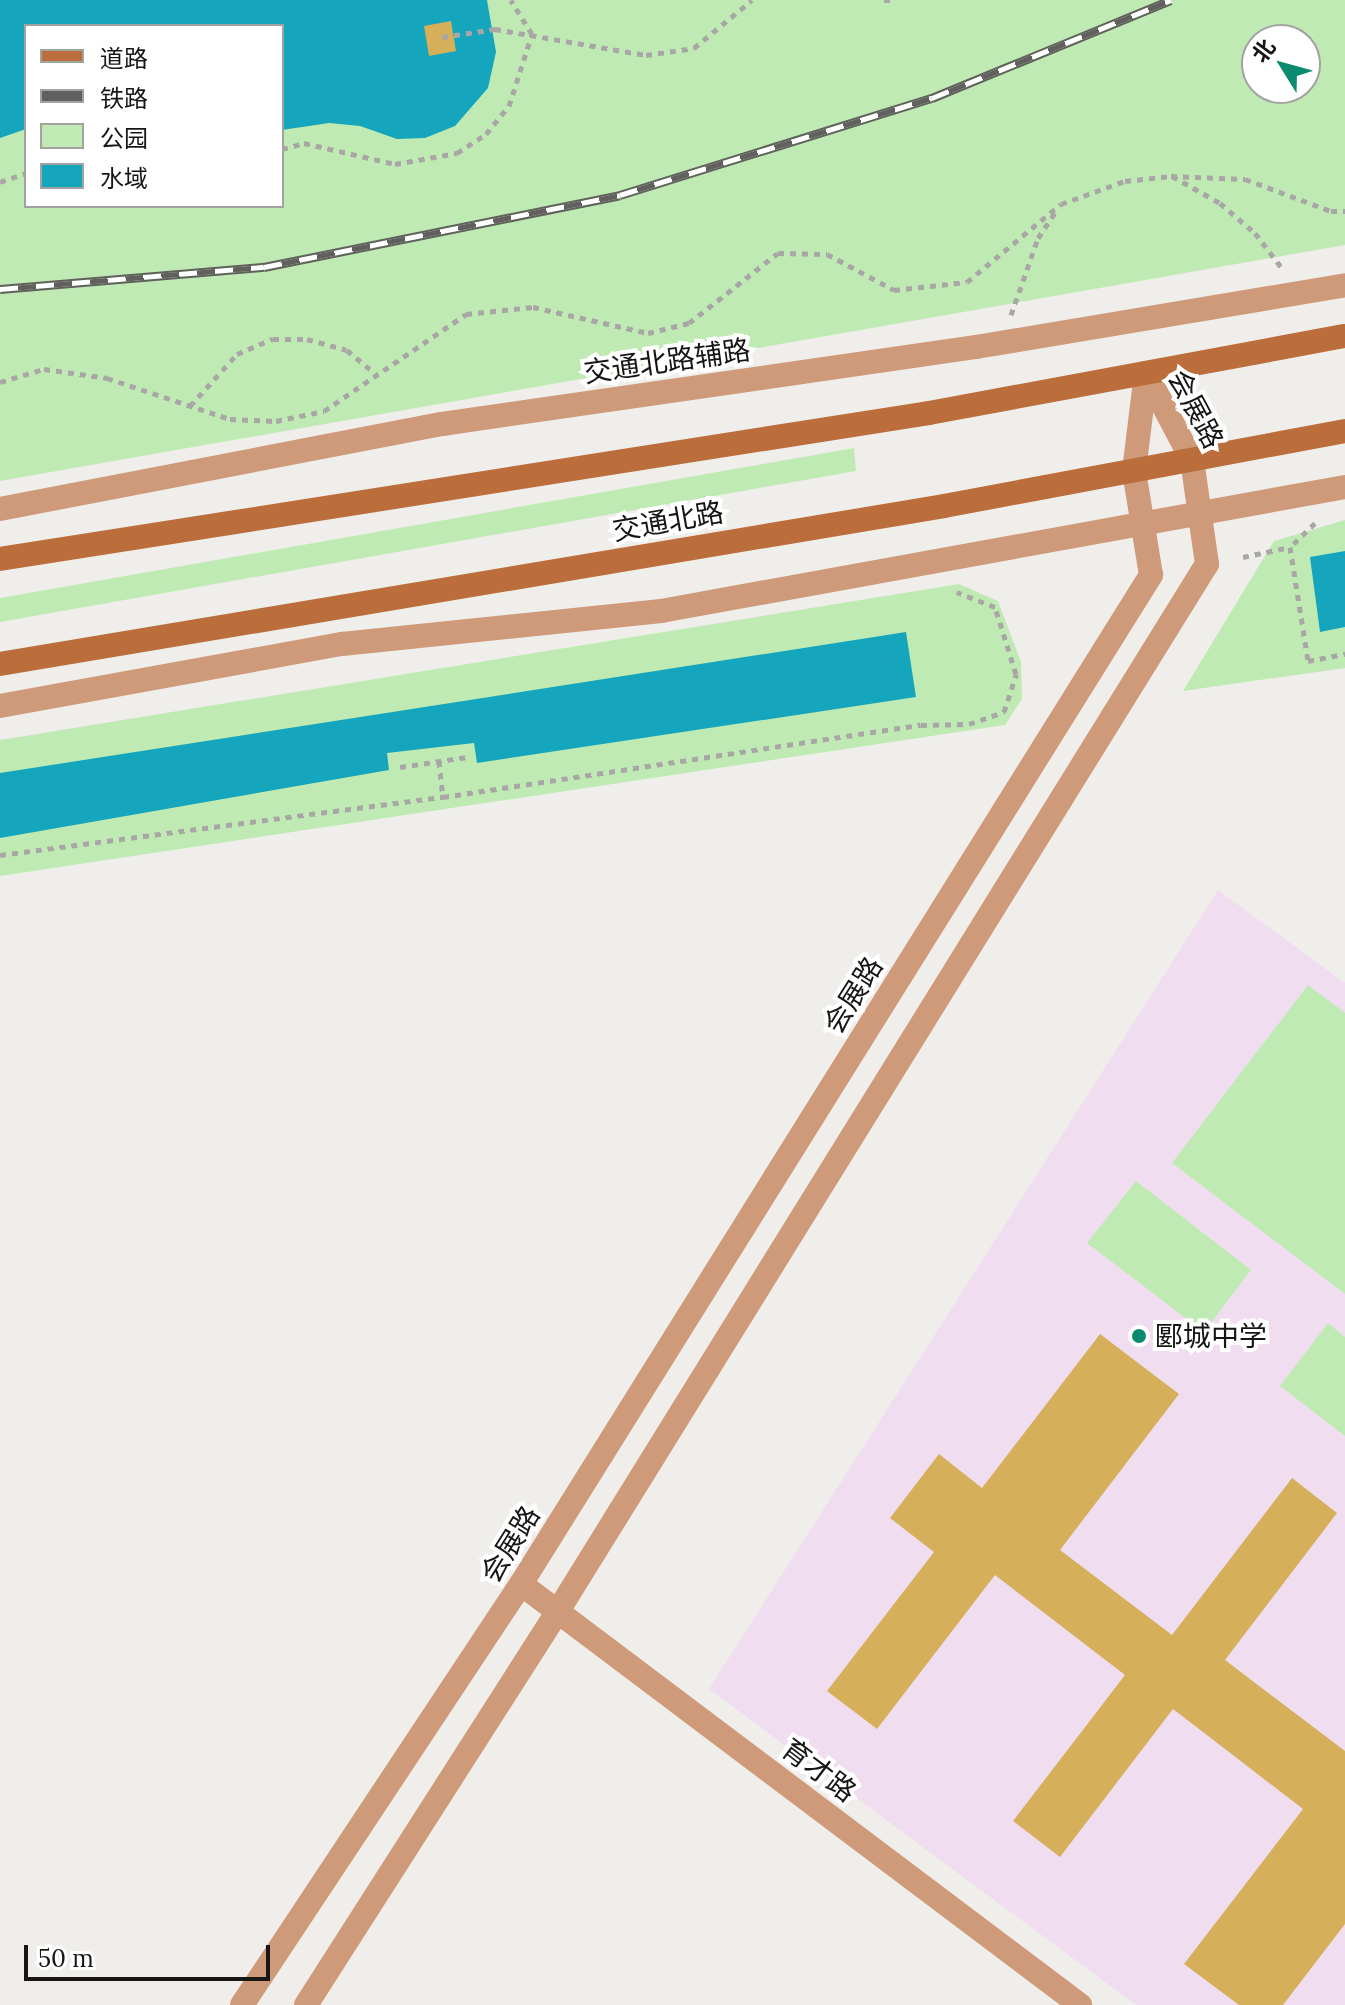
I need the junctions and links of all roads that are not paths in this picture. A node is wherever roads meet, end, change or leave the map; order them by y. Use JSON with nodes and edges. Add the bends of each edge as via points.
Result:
{"nodes":[{"id":1,"x":1345,"y":285,"type":"edge"},
{"id":2,"x":1345,"y":336,"type":"edge"},
{"id":3,"x":1146,"y":373,"type":"junction"},
{"id":4,"x":1345,"y":431,"type":"edge"},
{"id":5,"x":1192,"y":460,"type":"junction"},
{"id":6,"x":1134,"y":471,"type":"junction"},
{"id":7,"x":1345,"y":487,"type":"edge"},
{"id":8,"x":0,"y":509,"type":"edge"},
{"id":9,"x":1201,"y":513,"type":"junction"},
{"id":10,"x":1143,"y":523,"type":"junction"},
{"id":11,"x":0,"y":559,"type":"edge"},
{"id":12,"x":0,"y":664,"type":"edge"},
{"id":13,"x":0,"y":706,"type":"edge"},
{"id":14,"x":521,"y":1584,"type":"junction"},
{"id":15,"x":558,"y":1611,"type":"junction"},
{"id":16,"x":242,"y":2005,"type":"edge"},
{"id":17,"x":306,"y":2005,"type":"edge"},
{"id":18,"x":1080,"y":2005,"type":"edge"}],
"edges":[{"from":1,"to":8,"type":"street","name":"交通北路辅路","via":[[976,347],[442,424]]},
{"from":2,"to":3,"type":"main road"},
{"from":3,"to":5,"type":"street","name":"会展路"},
{"from":3,"to":6,"type":"street","name":"会展路"},
{"from":3,"to":11,"type":"main road","via":[[913,415]]},
{"from":4,"to":5,"type":"main road","name":"交通北路"},
{"from":5,"to":6,"type":"main road","name":"交通北路"},
{"from":5,"to":9,"type":"street","name":"会展路"},
{"from":6,"to":10,"type":"street","name":"会展路"},
{"from":6,"to":12,"type":"main road","name":"交通北路"},
{"from":7,"to":9,"type":"street"},
{"from":9,"to":10,"type":"street"},
{"from":9,"to":15,"type":"street","name":"会展路","via":[[1207,564]]},
{"from":10,"to":13,"type":"street","via":[[661,611],[342,644]]},
{"from":10,"to":14,"type":"street","name":"会展路","via":[[1151,575]]},
{"from":14,"to":15,"type":"street","name":"育才路"},
{"from":14,"to":16,"type":"street","name":"会展路"},
{"from":15,"to":17,"type":"street","name":"会展路"},
{"from":15,"to":18,"type":"street","name":"育才路"}]}
